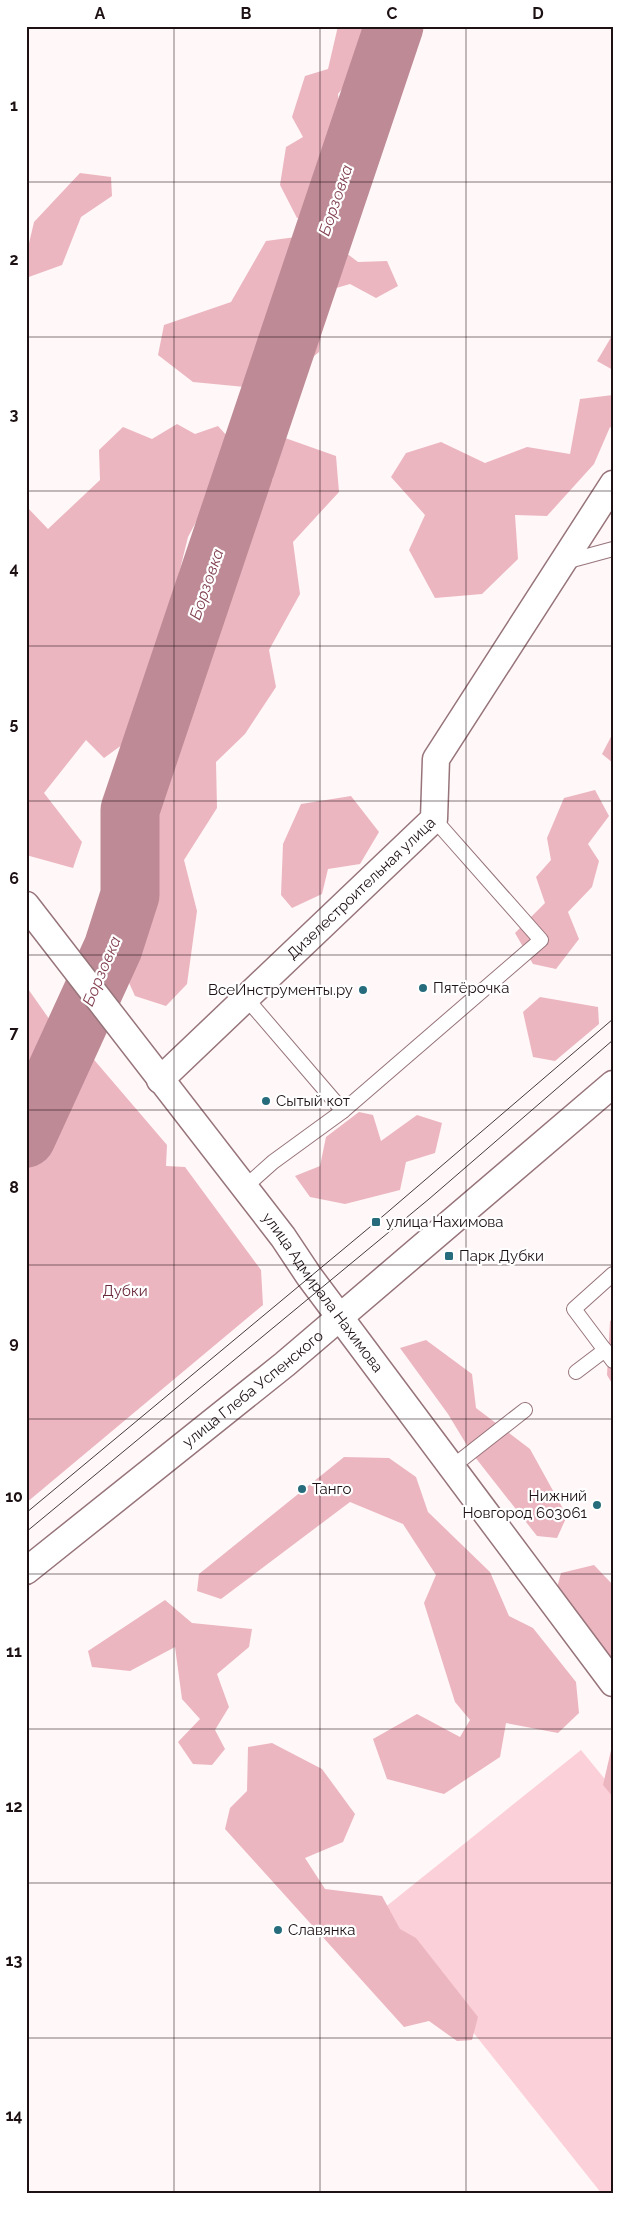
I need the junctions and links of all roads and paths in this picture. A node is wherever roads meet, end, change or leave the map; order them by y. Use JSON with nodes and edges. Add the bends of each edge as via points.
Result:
{"nodes":[{"id":1,"x":613,"y":484,"type":"edge"},
{"id":2,"x":613,"y":549,"type":"edge"},
{"id":3,"x":564,"y":562,"type":"junction"},
{"id":4,"x":434,"y":819,"type":"junction"},
{"id":5,"x":26,"y":905,"type":"edge"},
{"id":6,"x":246,"y":998,"type":"junction"},
{"id":7,"x":160,"y":1080,"type":"junction"},
{"id":8,"x":613,"y":1084,"type":"edge"},
{"id":9,"x":343,"y":1111,"type":"junction"},
{"id":10,"x":245,"y":1187,"type":"junction"},
{"id":11,"x":613,"y":1274,"type":"edge"},
{"id":12,"x":340,"y":1316,"type":"junction"},
{"id":13,"x":609,"y":1355,"type":"edge"},
{"id":14,"x":576,"y":1372,"type":"dead end"},
{"id":15,"x":525,"y":1410,"type":"dead end"},
{"id":16,"x":452,"y":1467,"type":"junction"},
{"id":17,"x":26,"y":1571,"type":"edge"},
{"id":18,"x":613,"y":1683,"type":"edge"}],
"edges":[{"from":1,"to":3,"type":"street","name":"Дизелестроительная улица"},
{"from":2,"to":3,"type":"lane"},
{"from":3,"to":4,"type":"street","name":"Дизелестроительная улица","via":[[436,759]]},
{"from":4,"to":6,"type":"street","name":"Дизелестроительная улица"},
{"from":4,"to":9,"type":"lane","via":[[541,940]]},
{"from":5,"to":7,"type":"street","name":"улица Адмирала Нахимова"},
{"from":6,"to":7,"type":"street","name":"Дизелестроительная улица"},
{"from":6,"to":9,"type":"lane"},
{"from":7,"to":10,"type":"street","name":"улица Адмирала Нахимова"},
{"from":8,"to":12,"type":"street","name":"улица Глеба Успенского"},
{"from":9,"to":10,"type":"lane","via":[[273,1162]]},
{"from":10,"to":12,"type":"street","name":"улица Адмирала Нахимова"},
{"from":11,"to":13,"type":"lane","via":[[574,1310]]},
{"from":12,"to":16,"type":"street","name":"улица Адмирала Нахимова"},
{"from":12,"to":17,"type":"street","name":"улица Глеба Успенского","via":[[285,1364]]},
{"from":13,"to":14,"type":"lane"},
{"from":15,"to":16,"type":"lane"},
{"from":16,"to":18,"type":"street","name":"улица Адмирала Нахимова"}]}
